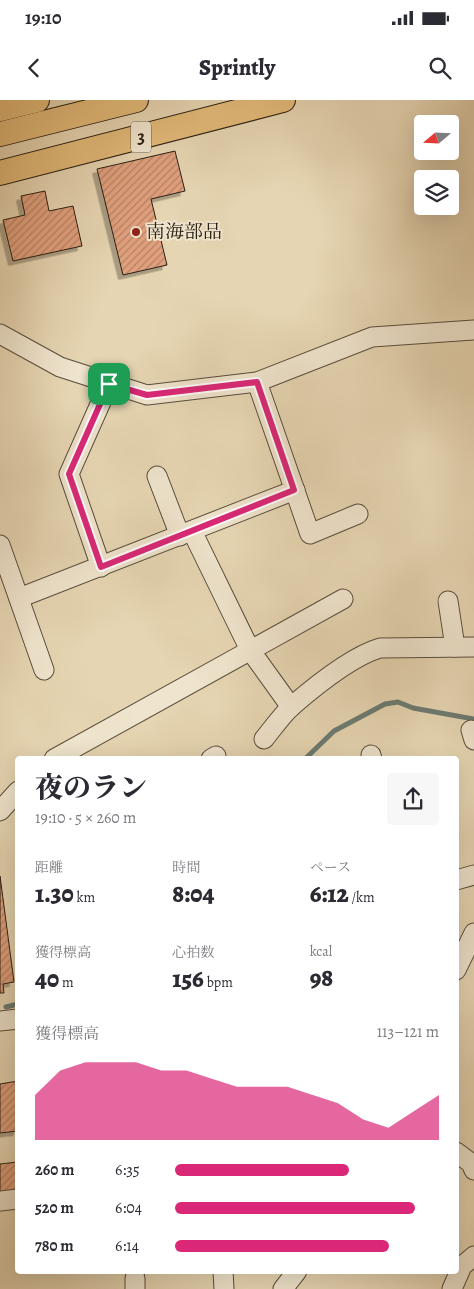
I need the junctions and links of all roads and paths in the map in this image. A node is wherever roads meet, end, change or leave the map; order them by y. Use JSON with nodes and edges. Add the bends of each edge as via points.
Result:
{"nodes":[{"id":1,"x":37,"y":100,"type":"edge"},
{"id":2,"x":136,"y":100,"type":"edge"},
{"id":3,"x":222,"y":100,"type":"edge"},
{"id":4,"x":283,"y":100,"type":"edge"},
{"id":5,"x":0,"y":109,"type":"edge"},
{"id":6,"x":0,"y":134,"type":"edge"},
{"id":7,"x":0,"y":156,"type":"edge"},
{"id":8,"x":0,"y":173,"type":"edge"},
{"id":9,"x":474,"y":330,"type":"edge"},
{"id":10,"x":0,"y":334,"type":"edge"},
{"id":11,"x":257,"y":382,"type":"junction"},
{"id":12,"x":109,"y":384,"type":"junction"},
{"id":13,"x":157,"y":476,"type":"dead end"},
{"id":14,"x":294,"y":490,"type":"junction"},
{"id":15,"x":358,"y":514,"type":"dead end"},
{"id":16,"x":186,"y":533,"type":"junction"},
{"id":17,"x":0,"y":544,"type":"edge"},
{"id":18,"x":101,"y":567,"type":"junction"},
{"id":19,"x":19,"y":598,"type":"junction"},
{"id":20,"x":343,"y":599,"type":"dead end"},
{"id":21,"x":448,"y":601,"type":"dead end"},
{"id":22,"x":455,"y":647,"type":"junction"},
{"id":23,"x":474,"y":647,"type":"edge"},
{"id":24,"x":250,"y":650,"type":"junction"},
{"id":25,"x":44,"y":670,"type":"dead end"},
{"id":26,"x":291,"y":707,"type":"junction"},
{"id":27,"x":264,"y":739,"type":"dead end"},
{"id":28,"x":59,"y":756,"type":"edge"},
{"id":29,"x":15,"y":794,"type":"edge"},
{"id":30,"x":0,"y":811,"type":"edge"},
{"id":31,"x":474,"y":875,"type":"edge"},
{"id":32,"x":459,"y":879,"type":"edge"},
{"id":33,"x":466,"y":944,"type":"edge"},
{"id":34,"x":459,"y":962,"type":"edge"},
{"id":35,"x":15,"y":1019,"type":"edge"},
{"id":36,"x":0,"y":1021,"type":"edge"},
{"id":37,"x":459,"y":1154,"type":"edge"},
{"id":38,"x":474,"y":1170,"type":"edge"},
{"id":39,"x":15,"y":1199,"type":"edge"},
{"id":40,"x":0,"y":1201,"type":"edge"},
{"id":41,"x":474,"y":1256,"type":"edge"},
{"id":42,"x":459,"y":1273,"type":"edge"},
{"id":43,"x":223,"y":1274,"type":"edge"},
{"id":44,"x":295,"y":1274,"type":"edge"},
{"id":45,"x":459,"y":1274,"type":"edge"},
{"id":46,"x":224,"y":1289,"type":"edge"},
{"id":47,"x":283,"y":1289,"type":"edge"},
{"id":48,"x":452,"y":1289,"type":"edge"}],
"edges":[{"from":1,"to":5,"type":"main road"},
{"from":2,"to":6,"type":"main road","number":"3"},
{"from":3,"to":7,"type":"main road","number":"3"},
{"from":4,"to":8,"type":"main road","number":"3"},
{"from":9,"to":11,"type":"street","via":[[372,337]]},
{"from":10,"to":12,"type":"street","via":[[60,367]]},
{"from":11,"to":12,"type":"street","via":[[147,395]]},
{"from":11,"to":14,"type":"street"},
{"from":12,"to":18,"type":"street","via":[[69,474]]},
{"from":13,"to":16,"type":"street"},
{"from":14,"to":15,"type":"street","via":[[310,534]]},
{"from":14,"to":16,"type":"street"},
{"from":16,"to":18,"type":"street"},
{"from":16,"to":24,"type":"street"},
{"from":17,"to":19,"type":"street"},
{"from":18,"to":19,"type":"street"},
{"from":19,"to":25,"type":"street"},
{"from":20,"to":24,"type":"street"},
{"from":21,"to":22,"type":"street"},
{"from":22,"to":23,"type":"street"},
{"from":22,"to":26,"type":"street","via":[[380,648],[370,651]]},
{"from":24,"to":26,"type":"street"},
{"from":24,"to":28,"type":"street"},
{"from":26,"to":27,"type":"street"},
{"from":29,"to":30,"type":"street"},
{"from":31,"to":32,"type":"street"},
{"from":33,"to":34,"type":"street"},
{"from":35,"to":36,"type":"street"},
{"from":37,"to":38,"type":"street","via":[[471,1163]]},
{"from":39,"to":40,"type":"street"},
{"from":41,"to":42,"type":"street"},
{"from":43,"to":46,"type":"street"},
{"from":44,"to":47,"type":"street"},
{"from":45,"to":48,"type":"street"}]}
